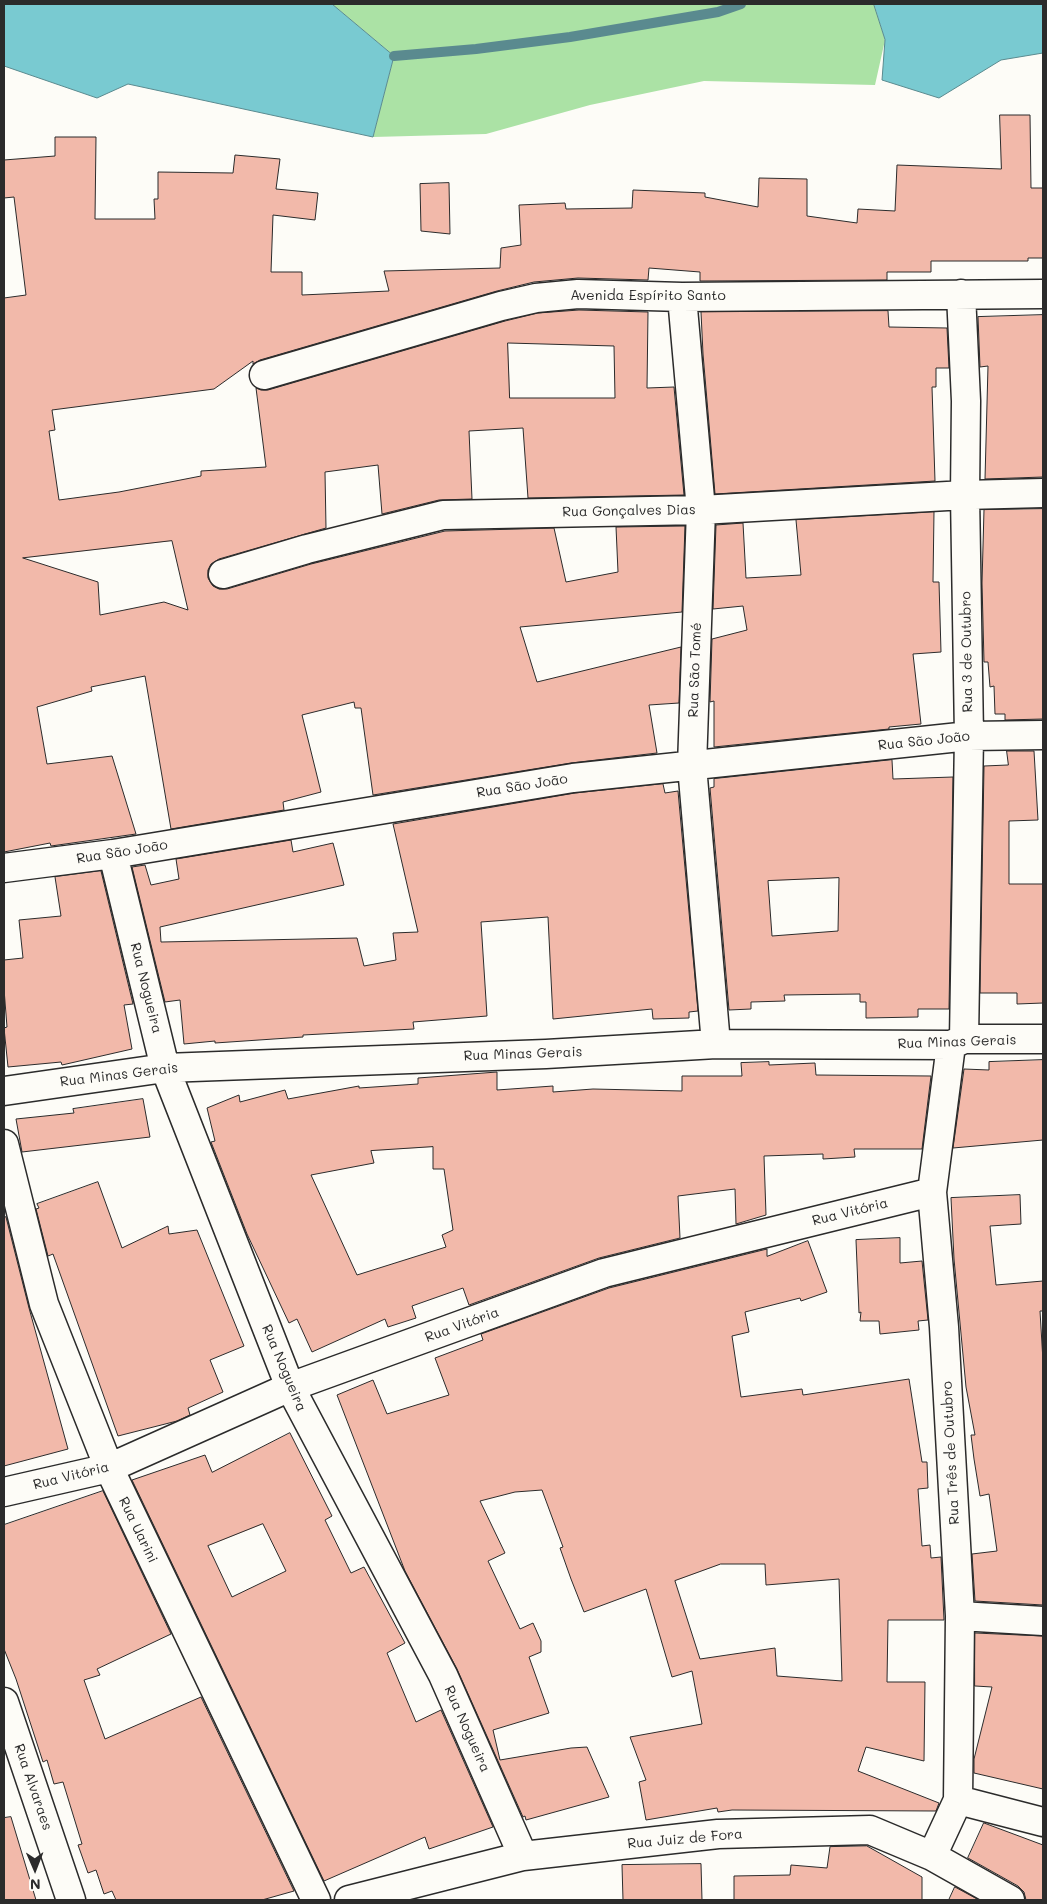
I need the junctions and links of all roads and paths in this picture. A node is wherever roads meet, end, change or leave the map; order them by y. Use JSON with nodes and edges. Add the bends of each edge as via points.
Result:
{"nodes":[{"id":1,"x":961,"y":294,"type":"junction"},
{"id":2,"x":1043,"y":294,"type":"edge"},
{"id":3,"x":682,"y":296,"type":"junction"},
{"id":4,"x":264,"y":375,"type":"dead end"},
{"id":5,"x":1043,"y":494,"type":"edge"},
{"id":6,"x":965,"y":495,"type":"junction"},
{"id":7,"x":701,"y":510,"type":"junction"},
{"id":8,"x":223,"y":574,"type":"dead end"},
{"id":9,"x":1043,"y":735,"type":"edge"},
{"id":10,"x":969,"y":736,"type":"junction"},
{"id":11,"x":692,"y":766,"type":"junction"},
{"id":12,"x":113,"y":854,"type":"junction"},
{"id":13,"x":4,"y":868,"type":"edge"},
{"id":14,"x":1043,"y":1039,"type":"edge"},
{"id":15,"x":957,"y":1042,"type":"junction"},
{"id":16,"x":716,"y":1044,"type":"junction"},
{"id":17,"x":165,"y":1068,"type":"junction"},
{"id":18,"x":4,"y":1091,"type":"edge"},
{"id":19,"x":4,"y":1144,"type":"edge"},
{"id":20,"x":932,"y":1192,"type":"junction"},
{"id":21,"x":290,"y":1387,"type":"junction"},
{"id":22,"x":109,"y":1468,"type":"junction"},
{"id":23,"x":4,"y":1492,"type":"edge"},
{"id":24,"x":960,"y":1616,"type":"junction"},
{"id":25,"x":1043,"y":1621,"type":"edge"},
{"id":26,"x":4,"y":1702,"type":"edge"},
{"id":27,"x":958,"y":1800,"type":"junction"},
{"id":28,"x":1043,"y":1822,"type":"edge"},
{"id":29,"x":522,"y":1856,"type":"junction"},
{"id":30,"x":932,"y":1856,"type":"junction"},
{"id":31,"x":71,"y":1900,"type":"edge"},
{"id":32,"x":316,"y":1900,"type":"edge"},
{"id":33,"x":349,"y":1900,"type":"edge"},
{"id":34,"x":1010,"y":1900,"type":"edge"}],
"edges":[{"from":1,"to":2,"type":"street","name":"Avenida Espírito Santo"},
{"from":1,"to":3,"type":"street","name":"Avenida Espírito Santo"},
{"from":1,"to":6,"type":"street","name":"Rua 3 de Outubro","via":[[966,401]]},
{"from":3,"to":4,"type":"street","name":"Avenida Espírito Santo","via":[[578,294],[536,298]]},
{"from":3,"to":7,"type":"street","name":"Rua São Tomé"},
{"from":5,"to":6,"type":"street","name":"Rua Gonçalves Dias"},
{"from":6,"to":7,"type":"street","name":"Rua Gonçalves Dias"},
{"from":6,"to":10,"type":"street","name":"Rua 3 de Outubro"},
{"from":7,"to":8,"type":"street","name":"Rua Gonçalves Dias","via":[[443,515]]},
{"from":7,"to":11,"type":"street","name":"Rua São Tomé"},
{"from":9,"to":10,"type":"street","name":"Rua São João"},
{"from":10,"to":11,"type":"street","name":"Rua São João"},
{"from":10,"to":15,"type":"street","name":"Rua 3 de Outubro"},
{"from":11,"to":12,"type":"street","name":"Rua São João","via":[[573,778]]},
{"from":11,"to":16,"type":"street","name":"Rua São Tomé"},
{"from":12,"to":13,"type":"street","name":"Rua São João"},
{"from":12,"to":17,"type":"street","name":"Rua Nogueira"},
{"from":14,"to":15,"type":"street","name":"Rua Minas Gerais"},
{"from":15,"to":16,"type":"street","name":"Rua Minas Gerais"},
{"from":15,"to":20,"type":"street","name":"Rua Três de Outubro"},
{"from":16,"to":17,"type":"street","name":"Rua Minas Gerais","via":[[546,1054]]},
{"from":17,"to":18,"type":"street","name":"Rua Minas Gerais"},
{"from":17,"to":21,"type":"street","name":"Rua Nogueira"},
{"from":19,"to":22,"type":"street","name":"Rua Uarini","via":[[44,1304]]},
{"from":20,"to":21,"type":"street","name":"Rua Vitória","via":[[604,1273]]},
{"from":20,"to":24,"type":"street","name":"Rua Três de Outubro","via":[[944,1327]]},
{"from":21,"to":22,"type":"street","name":"Rua Vitória"},
{"from":21,"to":29,"type":"street","name":"Rua Nogueira","via":[[443,1675]]},
{"from":22,"to":23,"type":"street","name":"Rua Vitória"},
{"from":22,"to":32,"type":"street","name":"Rua Uarini"},
{"from":24,"to":25,"type":"street"},
{"from":24,"to":27,"type":"street","name":"Rua Três de Outubro"},
{"from":26,"to":31,"type":"street","name":"Rua Alvaraes"},
{"from":27,"to":28,"type":"street"},
{"from":27,"to":30,"type":"street","name":"Rua Três de Outubro"},
{"from":29,"to":30,"type":"street","name":"Rua Juiz de Fora","via":[[718,1834],[870,1830]]},
{"from":29,"to":33,"type":"street","name":"Rua Juiz de Fora"},
{"from":30,"to":34,"type":"street","name":"Rua Juiz de Fora"}]}
